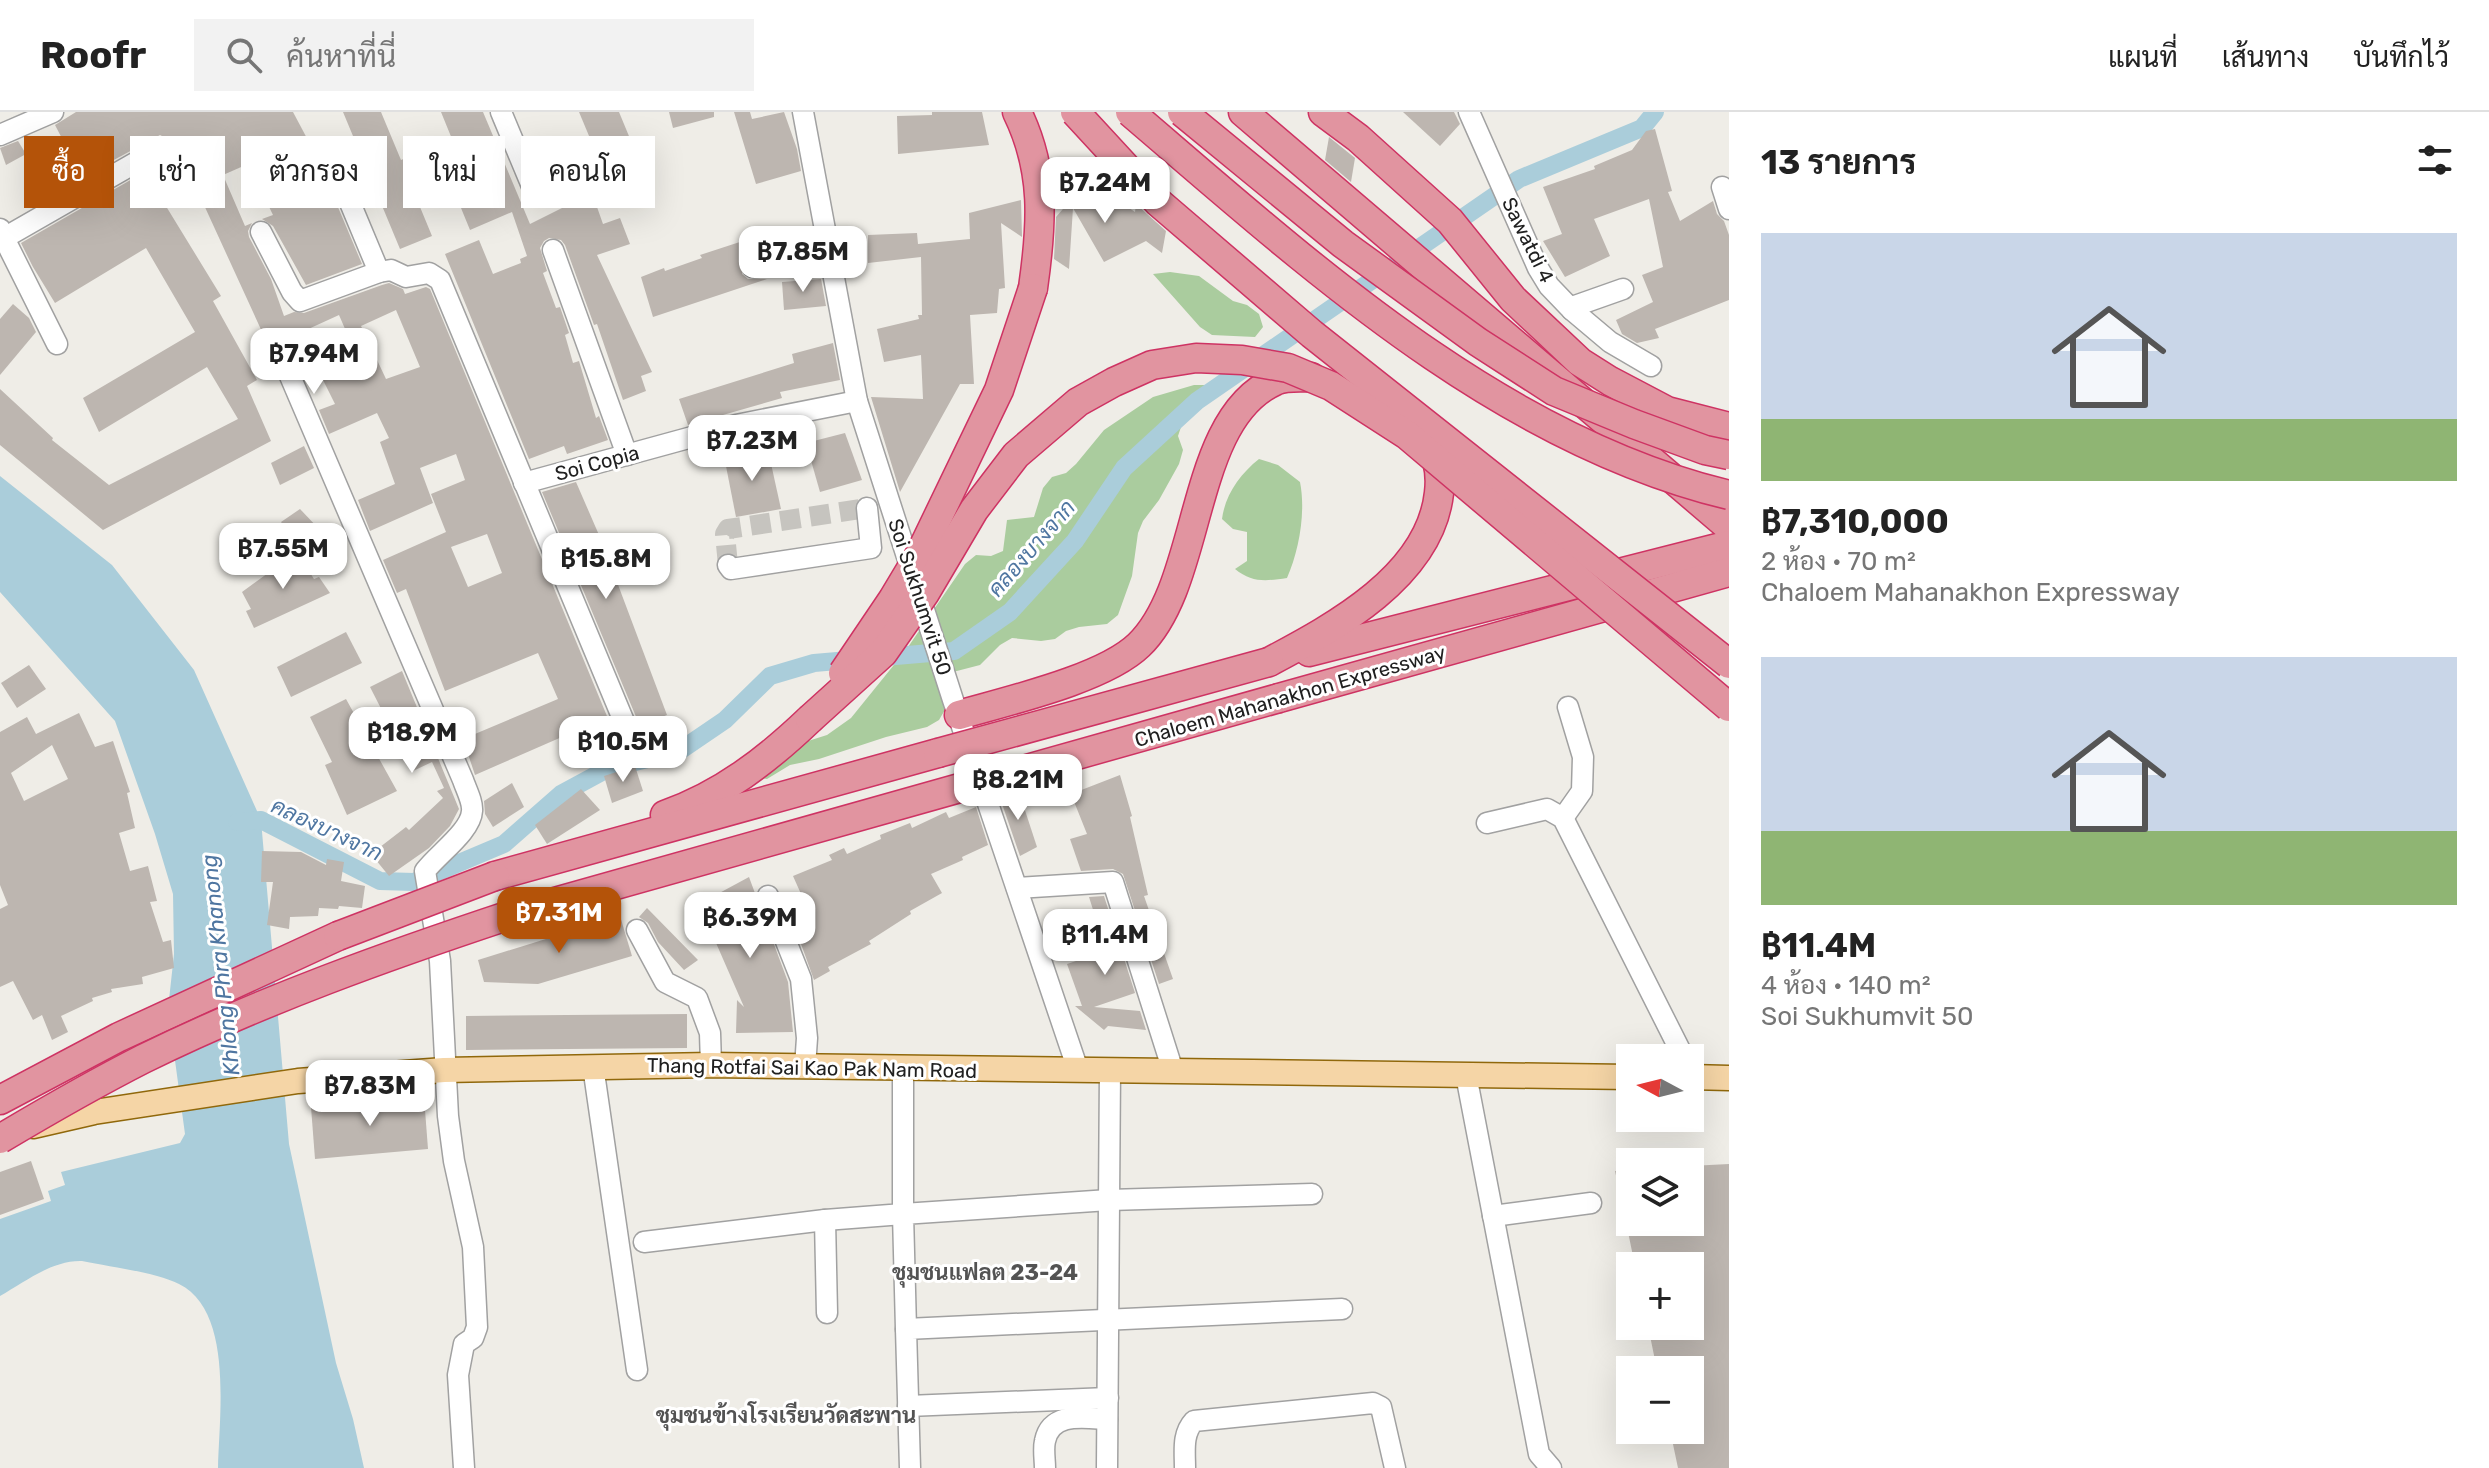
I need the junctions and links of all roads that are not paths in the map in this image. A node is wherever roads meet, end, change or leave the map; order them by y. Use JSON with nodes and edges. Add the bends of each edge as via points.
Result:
{"nodes":[{"id":1,"x":53,"y":112,"type":"edge"},
{"id":2,"x":501,"y":112,"type":"edge"},
{"id":3,"x":803,"y":112,"type":"edge"},
{"id":4,"x":1017,"y":112,"type":"edge"},
{"id":5,"x":1075,"y":112,"type":"edge"},
{"id":6,"x":1130,"y":112,"type":"edge"},
{"id":7,"x":1182,"y":112,"type":"edge"},
{"id":8,"x":1243,"y":112,"type":"edge"},
{"id":9,"x":1323,"y":112,"type":"edge"},
{"id":10,"x":1469,"y":112,"type":"edge"},
{"id":11,"x":0,"y":135,"type":"edge"},
{"id":12,"x":521,"y":160,"type":"edge"},
{"id":13,"x":130,"y":165,"type":"edge"},
{"id":14,"x":1722,"y":187,"type":"dead end"},
{"id":15,"x":352,"y":208,"type":"edge"},
{"id":16,"x":1729,"y":209,"type":"edge"},
{"id":17,"x":261,"y":232,"type":"dead end"},
{"id":18,"x":1,"y":236,"type":"edge"},
{"id":19,"x":553,"y":250,"type":"dead end"},
{"id":20,"x":831,"y":262,"type":"junction"},
{"id":21,"x":753,"y":267,"type":"dead end"},
{"id":22,"x":379,"y":272,"type":"junction"},
{"id":23,"x":1623,"y":289,"type":"dead end"},
{"id":24,"x":1572,"y":310,"type":"junction"},
{"id":25,"x":57,"y":344,"type":"dead end"},
{"id":26,"x":1651,"y":366,"type":"dead end"},
{"id":27,"x":287,"y":369,"type":"dead end"},
{"id":28,"x":857,"y":401,"type":"junction"},
{"id":29,"x":1729,"y":427,"type":"edge"},
{"id":30,"x":627,"y":455,"type":"junction"},
{"id":31,"x":1729,"y":455,"type":"edge"},
{"id":32,"x":524,"y":483,"type":"junction"},
{"id":33,"x":1729,"y":495,"type":"edge"},
{"id":34,"x":890,"y":504,"type":"junction"},
{"id":35,"x":1729,"y":527,"type":"edge"},
{"id":36,"x":1729,"y":545,"type":"edge"},
{"id":37,"x":728,"y":565,"type":"dead end"},
{"id":38,"x":1729,"y":572,"type":"edge"},
{"id":39,"x":1269,"y":662,"type":"junction"},
{"id":40,"x":1729,"y":664,"type":"edge"},
{"id":41,"x":1568,"y":707,"type":"dead end"},
{"id":42,"x":1729,"y":707,"type":"edge"},
{"id":43,"x":959,"y":715,"type":"junction"},
{"id":44,"x":810,"y":719,"type":"junction"},
{"id":45,"x":630,"y":736,"type":"dead end"},
{"id":46,"x":1563,"y":818,"type":"junction"},
{"id":47,"x":1487,"y":823,"type":"dead end"},
{"id":48,"x":495,"y":876,"type":"junction"},
{"id":49,"x":1017,"y":888,"type":"junction"},
{"id":50,"x":768,"y":896,"type":"dead end"},
{"id":51,"x":637,"y":930,"type":"dead end"},
{"id":52,"x":1676,"y":1044,"type":"edge"},
{"id":53,"x":711,"y":1065,"type":"junction"},
{"id":54,"x":593,"y":1066,"type":"junction"},
{"id":55,"x":805,"y":1067,"type":"junction"},
{"id":56,"x":903,"y":1069,"type":"junction"},
{"id":57,"x":444,"y":1070,"type":"junction"},
{"id":58,"x":1078,"y":1070,"type":"junction"},
{"id":59,"x":1110,"y":1070,"type":"junction"},
{"id":60,"x":1173,"y":1071,"type":"junction"},
{"id":61,"x":1704,"y":1074,"type":"edge"},
{"id":62,"x":1466,"y":1075,"type":"junction"},
{"id":63,"x":1616,"y":1077,"type":"edge"},
{"id":64,"x":1729,"y":1078,"type":"edge"},
{"id":65,"x":0,"y":1100,"type":"edge"},
{"id":66,"x":0,"y":1137,"type":"edge"},
{"id":67,"x":1312,"y":1194,"type":"dead end"},
{"id":68,"x":1109,"y":1200,"type":"junction"},
{"id":69,"x":1591,"y":1203,"type":"dead end"},
{"id":70,"x":903,"y":1214,"type":"junction"},
{"id":71,"x":1493,"y":1216,"type":"junction"},
{"id":72,"x":825,"y":1220,"type":"junction"},
{"id":73,"x":644,"y":1242,"type":"dead end"},
{"id":74,"x":1342,"y":1309,"type":"dead end"},
{"id":75,"x":827,"y":1313,"type":"dead end"},
{"id":76,"x":1108,"y":1318,"type":"junction"},
{"id":77,"x":906,"y":1329,"type":"junction"},
{"id":78,"x":637,"y":1370,"type":"dead end"},
{"id":79,"x":908,"y":1406,"type":"junction"},
{"id":80,"x":1108,"y":1408,"type":"junction"},
{"id":81,"x":464,"y":1468,"type":"edge"},
{"id":82,"x":910,"y":1468,"type":"edge"},
{"id":83,"x":1045,"y":1468,"type":"edge"},
{"id":84,"x":1107,"y":1468,"type":"edge"},
{"id":85,"x":1185,"y":1468,"type":"edge"},
{"id":86,"x":1395,"y":1468,"type":"edge"},
{"id":87,"x":1551,"y":1468,"type":"edge"}],
"edges":[{"from":1,"to":11,"type":"street"},
{"from":2,"to":12,"type":"street"},
{"from":3,"to":20,"type":"street","name":"Soi Sukhumvit 50"},
{"from":4,"to":44,"type":"highway","bridge":true,"via":[[1030,137],[1041,195],[1041,237],[1033,288],[999,390],[920,554]]},
{"from":5,"to":40,"type":"highway","bridge":true,"via":[[1158,202],[1312,334]]},
{"from":6,"to":33,"type":"highway","bridge":true,"via":[[1338,287],[1517,410],[1608,454],[1689,486]]},
{"from":7,"to":31,"type":"highway","bridge":true,"via":[[1343,244],[1554,391]]},
{"from":8,"to":35,"type":"highway","bridge":true},
{"from":9,"to":29,"type":"highway","via":[[1450,221],[1513,299],[1580,362],[1667,411]]},
{"from":10,"to":24,"type":"street","name":"Sawatdi 4","via":[[1549,286]]},
{"from":13,"to":18,"type":"street"},
{"from":14,"to":16,"type":"street"},
{"from":15,"to":22,"type":"street"},
{"from":17,"to":22,"type":"street","via":[[300,301]]},
{"from":18,"to":25,"type":"street"},
{"from":19,"to":30,"type":"street"},
{"from":20,"to":21,"type":"street"},
{"from":20,"to":28,"type":"street","name":"Soi Sukhumvit 50"},
{"from":22,"to":32,"type":"street","via":[[391,270],[406,277],[426,272],[440,280]]},
{"from":23,"to":24,"type":"street"},
{"from":24,"to":26,"type":"street","name":"Sawatdi 4","via":[[1610,342]]},
{"from":27,"to":57,"type":"street","via":[[472,811],[465,829],[425,871],[440,961]]},
{"from":28,"to":30,"type":"street","name":"Soi Copia","via":[[736,425]]},
{"from":28,"to":34,"type":"street","name":"Soi Sukhumvit 50"},
{"from":30,"to":32,"type":"street","name":"Soi Copia"},
{"from":32,"to":45,"type":"street"},
{"from":34,"to":37,"type":"street","via":[[864,508],[871,548],[731,569]]},
{"from":34,"to":43,"type":"street","name":"Soi Sukhumvit 50","bridge":true},
{"from":36,"to":39,"type":"highway","name":"Chaloem Mahanakhon Expressway"},
{"from":38,"to":66,"type":"highway","name":"Chaloem Mahanakhon Expressway","bridge":true,"via":[[516,913],[400,951],[267,1004],[144,1059]]},
{"from":39,"to":43,"type":"highway","via":[[1345,619],[1380,591],[1429,530],[1438,502],[1441,476],[1433,449],[1416,424],[1357,388],[1314,377],[1278,379],[1252,394],[1233,416],[1168,599],[1141,644],[1121,660],[1052,687]]},
{"from":39,"to":48,"type":"highway","name":"Chaloem Mahanakhon Expressway","bridge":true},
{"from":41,"to":46,"type":"street","via":[[1583,757],[1582,791]]},
{"from":42,"to":44,"type":"highway","bridge":true,"via":[[1407,435],[1331,386],[1288,368],[1196,358],[1152,365],[1114,382],[1078,402],[1016,455],[974,510],[890,643]]},
{"from":43,"to":49,"type":"street","name":"Soi Sukhumvit 50"},
{"from":44,"to":48,"type":"highway","via":[[745,774],[681,809]]},
{"from":46,"to":47,"type":"street","via":[[1547,809]]},
{"from":46,"to":52,"type":"street"},
{"from":48,"to":65,"type":"highway","name":"Chaloem Mahanakhon Expressway","bridge":true,"via":[[292,956]]},
{"from":49,"to":58,"type":"street","name":"Soi Sukhumvit 50"},
{"from":49,"to":60,"type":"street","via":[[1113,882]]},
{"from":50,"to":55,"type":"street","via":[[801,979]]},
{"from":51,"to":53,"type":"street","via":[[665,982],[697,998],[710,1033]]},
{"from":53,"to":54,"type":"main road","name":"Thang Rotfai Sai Kao Pak Nam Road"},
{"from":53,"to":55,"type":"main road","name":"Thang Rotfai Sai Kao Pak Nam Road"},
{"from":54,"to":57,"type":"main road","name":"Thang Rotfai Sai Kao Pak Nam Road"},
{"from":54,"to":78,"type":"street"},
{"from":55,"to":56,"type":"main road","name":"Thang Rotfai Sai Kao Pak Nam Road"},
{"from":56,"to":58,"type":"main road","name":"Thang Rotfai Sai Kao Pak Nam Road"},
{"from":56,"to":70,"type":"street"},
{"from":57,"to":66,"type":"main road","name":"Thang Rotfai Sai Kao Pak Nam Road","via":[[298,1081],[148,1103],[43,1123]]},
{"from":57,"to":81,"type":"street","via":[[454,1161],[473,1247],[477,1327],[464,1344],[458,1375]]},
{"from":58,"to":59,"type":"main road","name":"Thang Rotfai Sai Kao Pak Nam Road"},
{"from":59,"to":60,"type":"main road","name":"Thang Rotfai Sai Kao Pak Nam Road"},
{"from":59,"to":68,"type":"street"},
{"from":60,"to":62,"type":"main road","name":"Thang Rotfai Sai Kao Pak Nam Road"},
{"from":61,"to":64,"type":"main road"},
{"from":62,"to":63,"type":"main road","name":"Thang Rotfai Sai Kao Pak Nam Road"},
{"from":62,"to":71,"type":"street"},
{"from":67,"to":68,"type":"street"},
{"from":68,"to":70,"type":"street"},
{"from":68,"to":76,"type":"street"},
{"from":69,"to":71,"type":"street"},
{"from":70,"to":72,"type":"street"},
{"from":70,"to":77,"type":"street"},
{"from":71,"to":87,"type":"street","via":[[1539,1454]]},
{"from":72,"to":73,"type":"street"},
{"from":72,"to":75,"type":"street"},
{"from":74,"to":76,"type":"street"},
{"from":76,"to":77,"type":"street"},
{"from":76,"to":80,"type":"street"},
{"from":77,"to":79,"type":"street"},
{"from":79,"to":80,"type":"street"},
{"from":79,"to":82,"type":"street"},
{"from":80,"to":83,"type":"street","via":[[1065,1417],[1052,1427],[1045,1440]]},
{"from":80,"to":84,"type":"street"},
{"from":85,"to":86,"type":"street","via":[[1185,1439],[1194,1421],[1373,1403],[1381,1407]]}]}
